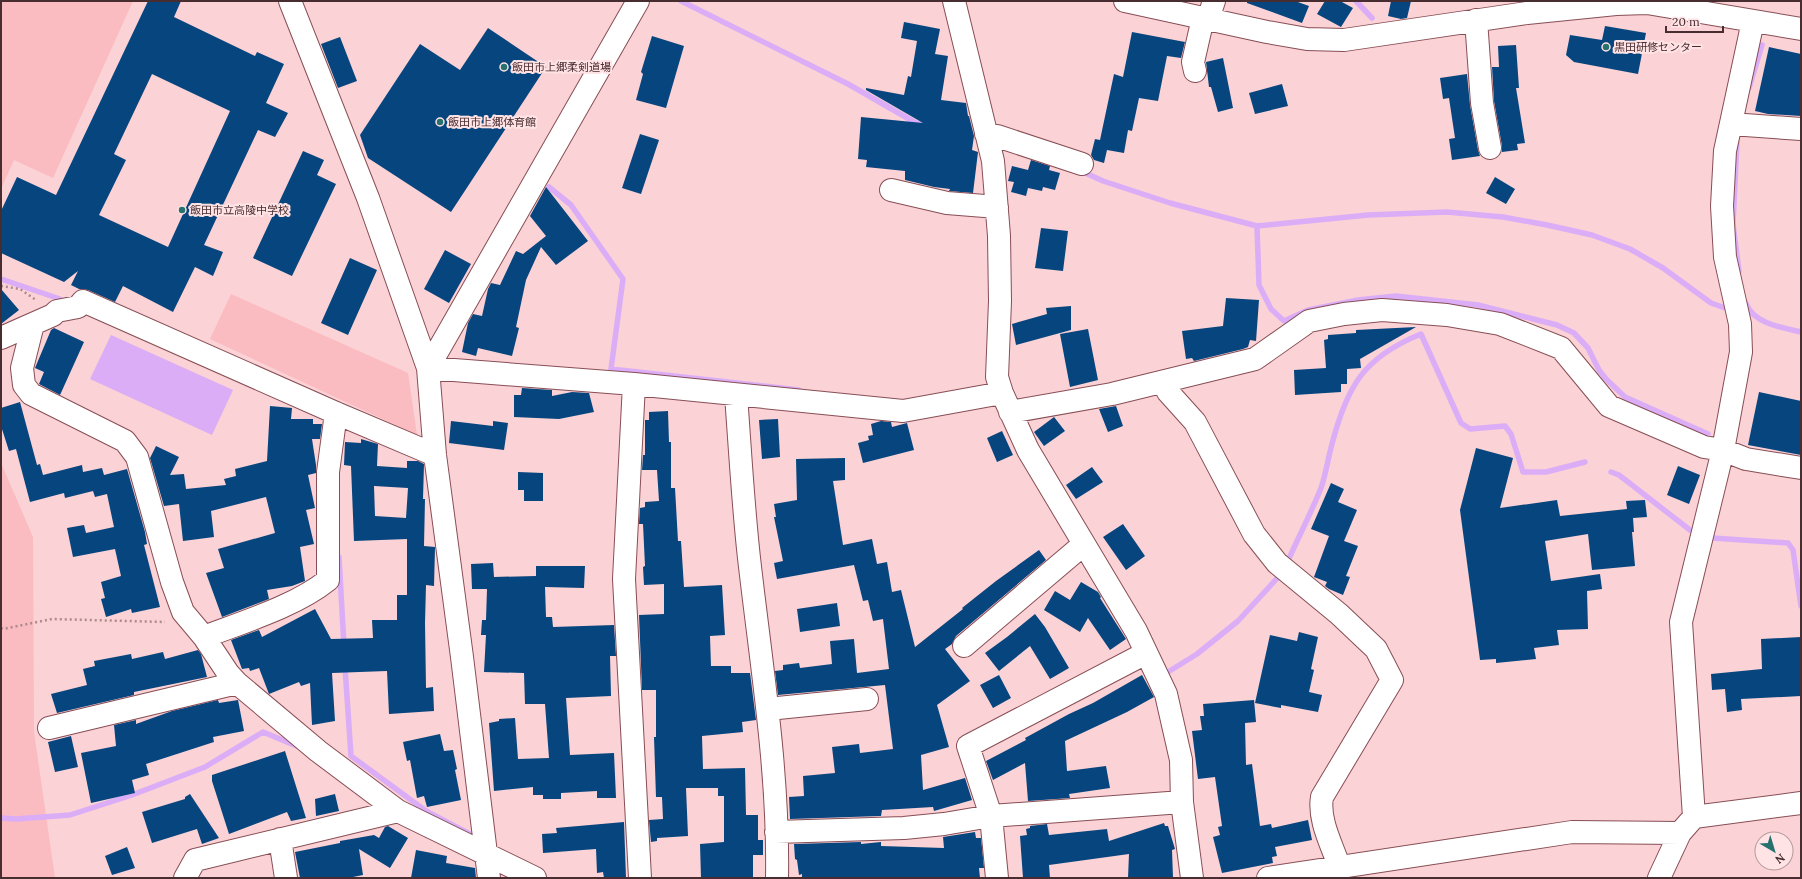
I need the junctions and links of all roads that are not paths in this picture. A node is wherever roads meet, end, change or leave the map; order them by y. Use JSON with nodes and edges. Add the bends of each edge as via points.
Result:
{"nodes":[{"id":1,"x":290,"y":1,"type":"edge"},
{"id":2,"x":638,"y":1,"type":"edge"},
{"id":3,"x":954,"y":1,"type":"edge"},
{"id":4,"x":1125,"y":1,"type":"edge"},
{"id":5,"x":1209,"y":13,"type":"edge"},
{"id":6,"x":1476,"y":20,"type":"junction"},
{"id":7,"x":1753,"y":21,"type":"junction"},
{"id":8,"x":1801,"y":29,"type":"edge"},
{"id":9,"x":1195,"y":71,"type":"dead end"},
{"id":10,"x":1731,"y":124,"type":"junction"},
{"id":11,"x":1801,"y":129,"type":"edge"},
{"id":12,"x":986,"y":134,"type":"junction"},
{"id":13,"x":1490,"y":148,"type":"dead end"},
{"id":14,"x":1082,"y":164,"type":"dead end"},
{"id":15,"x":891,"y":190,"type":"dead end"},
{"id":16,"x":997,"y":207,"type":"junction"},
{"id":17,"x":33,"y":324,"type":"junction"},
{"id":18,"x":1,"y":338,"type":"edge"},
{"id":19,"x":428,"y":368,"type":"junction"},
{"id":20,"x":1163,"y":382,"type":"junction"},
{"id":21,"x":634,"y":384,"type":"junction"},
{"id":22,"x":736,"y":395,"type":"junction"},
{"id":23,"x":1006,"y":403,"type":"junction"},
{"id":24,"x":336,"y":413,"type":"junction"},
{"id":25,"x":1723,"y":450,"type":"junction"},
{"id":26,"x":435,"y":455,"type":"junction"},
{"id":27,"x":1801,"y":468,"type":"edge"},
{"id":28,"x":1084,"y":544,"type":"junction"},
{"id":29,"x":204,"y":636,"type":"junction"},
{"id":30,"x":964,"y":646,"type":"dead end"},
{"id":31,"x":1146,"y":653,"type":"junction"},
{"id":32,"x":237,"y":683,"type":"junction"},
{"id":33,"x":868,"y":699,"type":"dead end"},
{"id":34,"x":768,"y":710,"type":"junction"},
{"id":35,"x":49,"y":728,"type":"dead end"},
{"id":36,"x":1182,"y":802,"type":"junction"},
{"id":37,"x":1801,"y":803,"type":"edge"},
{"id":38,"x":398,"y":811,"type":"junction"},
{"id":39,"x":991,"y":816,"type":"junction"},
{"id":40,"x":1687,"y":825,"type":"junction"},
{"id":41,"x":776,"y":832,"type":"junction"},
{"id":42,"x":280,"y":840,"type":"junction"},
{"id":43,"x":487,"y":855,"type":"junction"},
{"id":44,"x":1339,"y":866,"type":"junction"},
{"id":45,"x":185,"y":878,"type":"edge"},
{"id":46,"x":286,"y":878,"type":"edge"},
{"id":47,"x":488,"y":878,"type":"edge"},
{"id":48,"x":535,"y":878,"type":"edge"},
{"id":49,"x":640,"y":878,"type":"edge"},
{"id":50,"x":777,"y":878,"type":"edge"},
{"id":51,"x":997,"y":878,"type":"edge"},
{"id":52,"x":1192,"y":878,"type":"edge"},
{"id":53,"x":1268,"y":878,"type":"edge"},
{"id":54,"x":1659,"y":878,"type":"edge"}],
"edges":[{"from":1,"to":19,"type":"street","via":[[368,198]]},
{"from":2,"to":19,"type":"street"},
{"from":3,"to":12,"type":"street"},
{"from":4,"to":5,"type":"street"},
{"from":5,"to":6,"type":"street","via":[[1307,39],[1344,40]]},
{"from":5,"to":9,"type":"street","via":[[1193,62]]},
{"from":6,"to":7,"type":"street","via":[[1534,12],[1647,3]]},
{"from":6,"to":13,"type":"street","via":[[1482,103]]},
{"from":7,"to":8,"type":"street"},
{"from":7,"to":10,"type":"street"},
{"from":10,"to":11,"type":"street"},
{"from":10,"to":25,"type":"street","via":[[1725,151],[1722,206],[1725,257],[1740,324],[1741,352]]},
{"from":12,"to":14,"type":"street"},
{"from":12,"to":16,"type":"street","via":[[993,162]]},
{"from":15,"to":16,"type":"street","via":[[947,203]]},
{"from":16,"to":23,"type":"street","via":[[1000,301],[997,377]]},
{"from":17,"to":18,"type":"street"},
{"from":17,"to":24,"type":"street","via":[[57,311],[78,307],[83,301]]},
{"from":17,"to":29,"type":"street","via":[[22,368],[24,385],[32,394],[125,442],[137,456],[172,582],[183,612]]},
{"from":19,"to":21,"type":"street"},
{"from":19,"to":26,"type":"street"},
{"from":20,"to":23,"type":"street","via":[[1112,394]]},
{"from":20,"to":25,"type":"street","via":[[1255,359],[1309,321],[1382,310],[1447,315],[1500,324],[1561,348],[1609,406],[1704,447]]},
{"from":20,"to":44,"type":"street","via":[[1168,392],[1195,422],[1259,542],[1277,563],[1339,614],[1376,649],[1392,680],[1322,797],[1324,823]]},
{"from":21,"to":22,"type":"street"},
{"from":21,"to":49,"type":"street","via":[[624,579]]},
{"from":22,"to":23,"type":"street","via":[[903,411]]},
{"from":22,"to":34,"type":"street","via":[[749,557]]},
{"from":23,"to":28,"type":"street","via":[[1028,450]]},
{"from":24,"to":26,"type":"street"},
{"from":24,"to":29,"type":"street","via":[[328,472],[328,580],[317,589],[293,601]]},
{"from":25,"to":27,"type":"street","via":[[1746,459]]},
{"from":25,"to":40,"type":"street","via":[[1681,622]]},
{"from":26,"to":43,"type":"street"},
{"from":28,"to":30,"type":"street"},
{"from":28,"to":31,"type":"street"},
{"from":29,"to":32,"type":"street"},
{"from":31,"to":36,"type":"street","via":[[1166,694],[1181,760]]},
{"from":31,"to":39,"type":"street","via":[[968,746]]},
{"from":32,"to":35,"type":"street"},
{"from":32,"to":38,"type":"street","via":[[318,751]]},
{"from":33,"to":34,"type":"street"},
{"from":34,"to":41,"type":"street"},
{"from":36,"to":39,"type":"street"},
{"from":36,"to":52,"type":"street"},
{"from":37,"to":40,"type":"street"},
{"from":38,"to":42,"type":"street"},
{"from":38,"to":43,"type":"street"},
{"from":39,"to":41,"type":"street","via":[[904,828]]},
{"from":39,"to":51,"type":"street"},
{"from":40,"to":44,"type":"street","via":[[1572,832]]},
{"from":40,"to":54,"type":"street"},
{"from":41,"to":50,"type":"street"},
{"from":42,"to":45,"type":"street","via":[[195,860]]},
{"from":42,"to":46,"type":"street"},
{"from":43,"to":47,"type":"street"},
{"from":43,"to":48,"type":"street"},
{"from":44,"to":53,"type":"street"}]}
